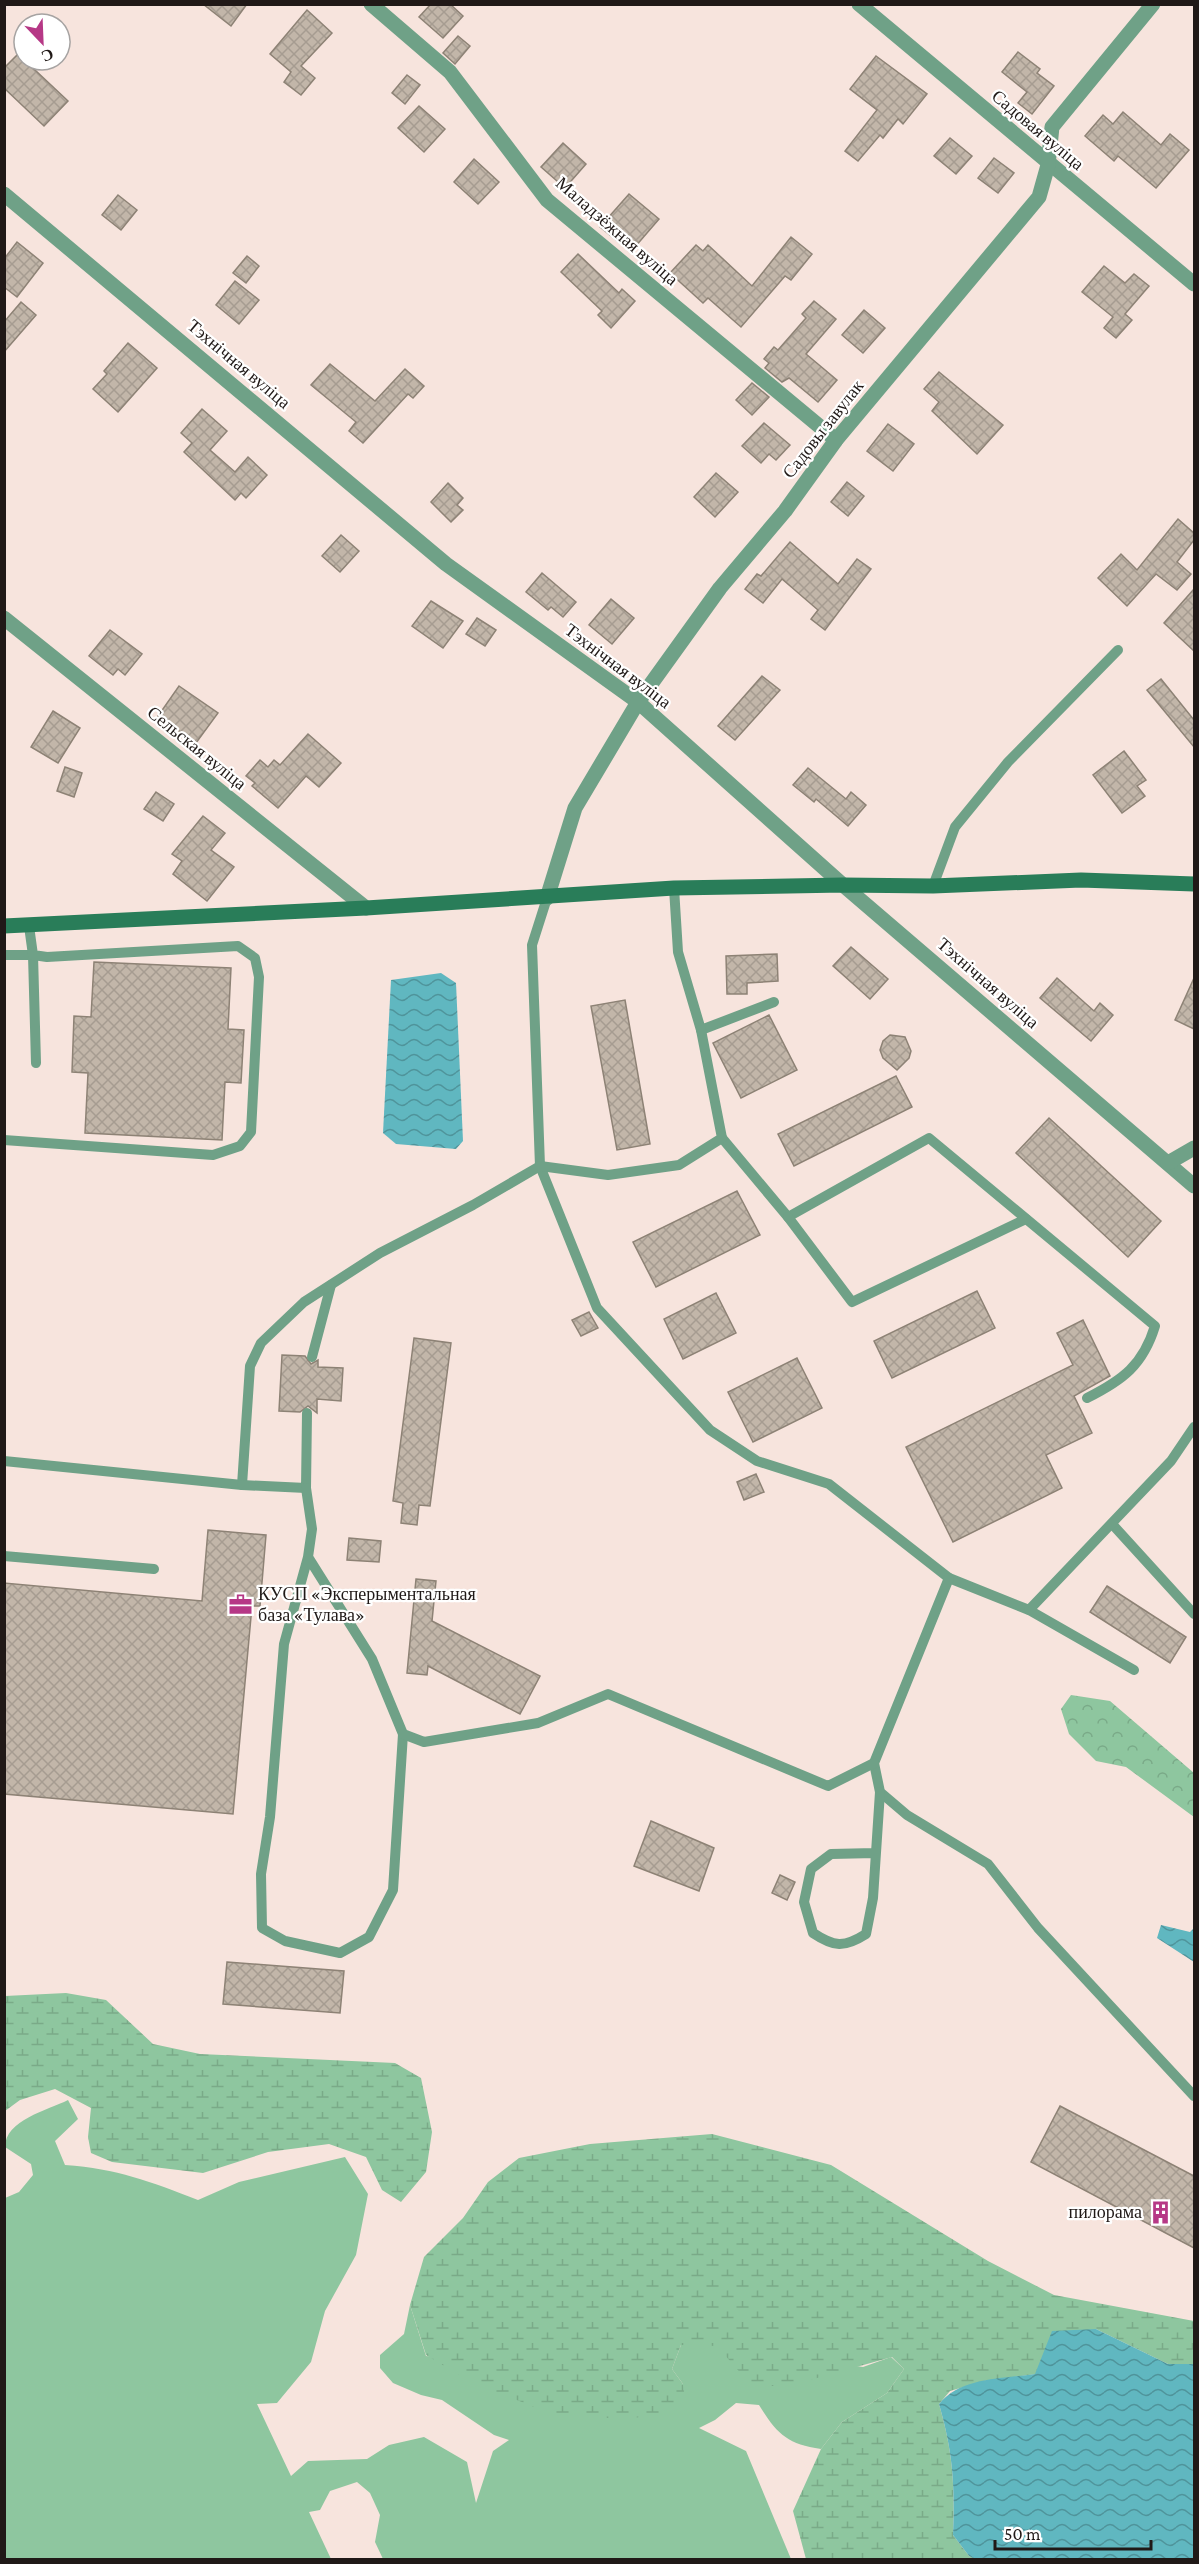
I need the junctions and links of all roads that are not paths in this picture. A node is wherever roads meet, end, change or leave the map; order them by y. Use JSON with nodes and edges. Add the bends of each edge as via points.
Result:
{"nodes":[{"id":1,"x":371,"y":4,"type":"edge"},
{"id":2,"x":859,"y":4,"type":"edge"},
{"id":3,"x":1153,"y":4,"type":"edge"},
{"id":4,"x":1048,"y":165,"type":"junction"},
{"id":5,"x":4,"y":194,"type":"edge"},
{"id":6,"x":1194,"y":284,"type":"edge"},
{"id":7,"x":836,"y":440,"type":"junction"},
{"id":8,"x":4,"y":618,"type":"edge"},
{"id":9,"x":1118,"y":650,"type":"dead end"},
{"id":10,"x":638,"y":702,"type":"junction"},
{"id":11,"x":1194,"y":884,"type":"edge"},
{"id":12,"x":843,"y":885,"type":"junction"},
{"id":13,"x":933,"y":886,"type":"junction"},
{"id":14,"x":674,"y":888,"type":"junction"},
{"id":15,"x":546,"y":898,"type":"junction"},
{"id":16,"x":366,"y":908,"type":"junction"},
{"id":17,"x":4,"y":926,"type":"edge"},
{"id":18,"x":29,"y":926,"type":"junction"},
{"id":19,"x":33,"y":954,"type":"junction"},
{"id":20,"x":4,"y":955,"type":"edge"},
{"id":21,"x":774,"y":1002,"type":"dead end"},
{"id":22,"x":701,"y":1030,"type":"junction"},
{"id":23,"x":36,"y":1064,"type":"dead end"},
{"id":24,"x":722,"y":1138,"type":"junction"},
{"id":25,"x":4,"y":1140,"type":"edge"},
{"id":26,"x":1194,"y":1148,"type":"edge"},
{"id":27,"x":1168,"y":1163,"type":"junction"},
{"id":28,"x":540,"y":1166,"type":"junction"},
{"id":29,"x":1194,"y":1186,"type":"edge"},
{"id":30,"x":788,"y":1217,"type":"junction"},
{"id":31,"x":1026,"y":1219,"type":"junction"},
{"id":32,"x":331,"y":1285,"type":"junction"},
{"id":33,"x":312,"y":1357,"type":"dead end"},
{"id":34,"x":1087,"y":1398,"type":"dead end"},
{"id":35,"x":307,"y":1413,"type":"dead end"},
{"id":36,"x":1194,"y":1427,"type":"edge"},
{"id":37,"x":4,"y":1461,"type":"edge"},
{"id":38,"x":242,"y":1485,"type":"junction"},
{"id":39,"x":306,"y":1488,"type":"junction"},
{"id":40,"x":1112,"y":1524,"type":"junction"},
{"id":41,"x":4,"y":1556,"type":"edge"},
{"id":42,"x":308,"y":1557,"type":"junction"},
{"id":43,"x":154,"y":1569,"type":"dead end"},
{"id":44,"x":949,"y":1578,"type":"junction"},
{"id":45,"x":1029,"y":1610,"type":"junction"},
{"id":46,"x":1194,"y":1614,"type":"edge"},
{"id":47,"x":1134,"y":1670,"type":"dead end"},
{"id":48,"x":403,"y":1734,"type":"junction"},
{"id":49,"x":874,"y":1763,"type":"junction"},
{"id":50,"x":880,"y":1792,"type":"junction"},
{"id":51,"x":875,"y":1853,"type":"junction"},
{"id":52,"x":1194,"y":2096,"type":"edge"}],
"edges":[{"from":1,"to":7,"type":"street","name":"Маладзёжная вуліца","via":[[450,72],[547,201]]},
{"from":2,"to":4,"type":"street","name":"Садовая вуліца"},
{"from":3,"to":4,"type":"street","name":"Садовы завулак","via":[[1052,127]]},
{"from":4,"to":6,"type":"street","name":"Садовая вуліца"},
{"from":4,"to":7,"type":"street","name":"Садовы завулак","via":[[1040,197]]},
{"from":5,"to":10,"type":"street","name":"Тэхнічная вуліца","via":[[446,564]]},
{"from":7,"to":10,"type":"street","name":"Садовы завулак","via":[[785,511],[720,588]]},
{"from":8,"to":16,"type":"street","name":"Сельская вуліца"},
{"from":9,"to":13,"type":"lane","via":[[1008,762],[955,827]]},
{"from":10,"to":12,"type":"street","name":"Тэхнічная вуліца"},
{"from":10,"to":15,"type":"street","name":"Садовы завулак","via":[[575,808]]},
{"from":11,"to":13,"type":"street","via":[[1081,880]]},
{"from":12,"to":13,"type":"street"},
{"from":12,"to":14,"type":"street"},
{"from":12,"to":27,"type":"street","name":"Тэхнічная вуліца"},
{"from":14,"to":15,"type":"street"},
{"from":14,"to":22,"type":"lane","via":[[678,952]]},
{"from":15,"to":16,"type":"street"},
{"from":15,"to":28,"type":"lane","via":[[532,945]]},
{"from":16,"to":18,"type":"street"},
{"from":17,"to":18,"type":"street"},
{"from":18,"to":19,"type":"lane"},
{"from":19,"to":20,"type":"lane"},
{"from":19,"to":23,"type":"lane"},
{"from":19,"to":25,"type":"lane","via":[[47,957],[238,946],[255,957],[260,977],[251,1132],[240,1146],[213,1155]]},
{"from":21,"to":22,"type":"lane"},
{"from":22,"to":24,"type":"lane"},
{"from":24,"to":28,"type":"lane","via":[[679,1165],[608,1175]]},
{"from":24,"to":30,"type":"lane"},
{"from":26,"to":27,"type":"street"},
{"from":27,"to":29,"type":"street","name":"Тэхнічная вуліца"},
{"from":28,"to":32,"type":"lane","via":[[380,1253]]},
{"from":28,"to":44,"type":"lane","via":[[597,1308],[710,1430],[757,1461],[829,1484]]},
{"from":30,"to":31,"type":"lane","via":[[929,1138]]},
{"from":30,"to":31,"type":"lane","via":[[852,1302]]},
{"from":31,"to":34,"type":"lane","via":[[1155,1326],[1147,1350],[1118,1382]]},
{"from":32,"to":33,"type":"lane"},
{"from":32,"to":38,"type":"lane","via":[[304,1302],[261,1343],[250,1366]]},
{"from":35,"to":39,"type":"lane"},
{"from":36,"to":40,"type":"lane","via":[[1171,1461]]},
{"from":37,"to":38,"type":"lane"},
{"from":38,"to":39,"type":"lane"},
{"from":39,"to":42,"type":"lane","via":[[312,1528]]},
{"from":40,"to":45,"type":"lane"},
{"from":40,"to":46,"type":"lane"},
{"from":41,"to":43,"type":"lane"},
{"from":42,"to":48,"type":"lane","via":[[372,1659]]},
{"from":42,"to":48,"type":"lane","via":[[284,1644],[270,1817],[261,1874],[262,1928],[285,1941],[340,1953],[369,1937],[393,1890]]},
{"from":44,"to":45,"type":"lane"},
{"from":44,"to":49,"type":"lane"},
{"from":45,"to":47,"type":"lane"},
{"from":48,"to":49,"type":"lane","via":[[424,1742],[538,1723],[608,1694],[828,1786]]},
{"from":49,"to":50,"type":"lane"},
{"from":50,"to":51,"type":"lane"},
{"from":50,"to":52,"type":"lane","via":[[907,1815],[988,1864],[1038,1928]]},
{"from":51,"to":51,"type":"lane","via":[[866,1934],[852,1944],[829,1943],[813,1933],[804,1902],[811,1869],[831,1854]]}]}
